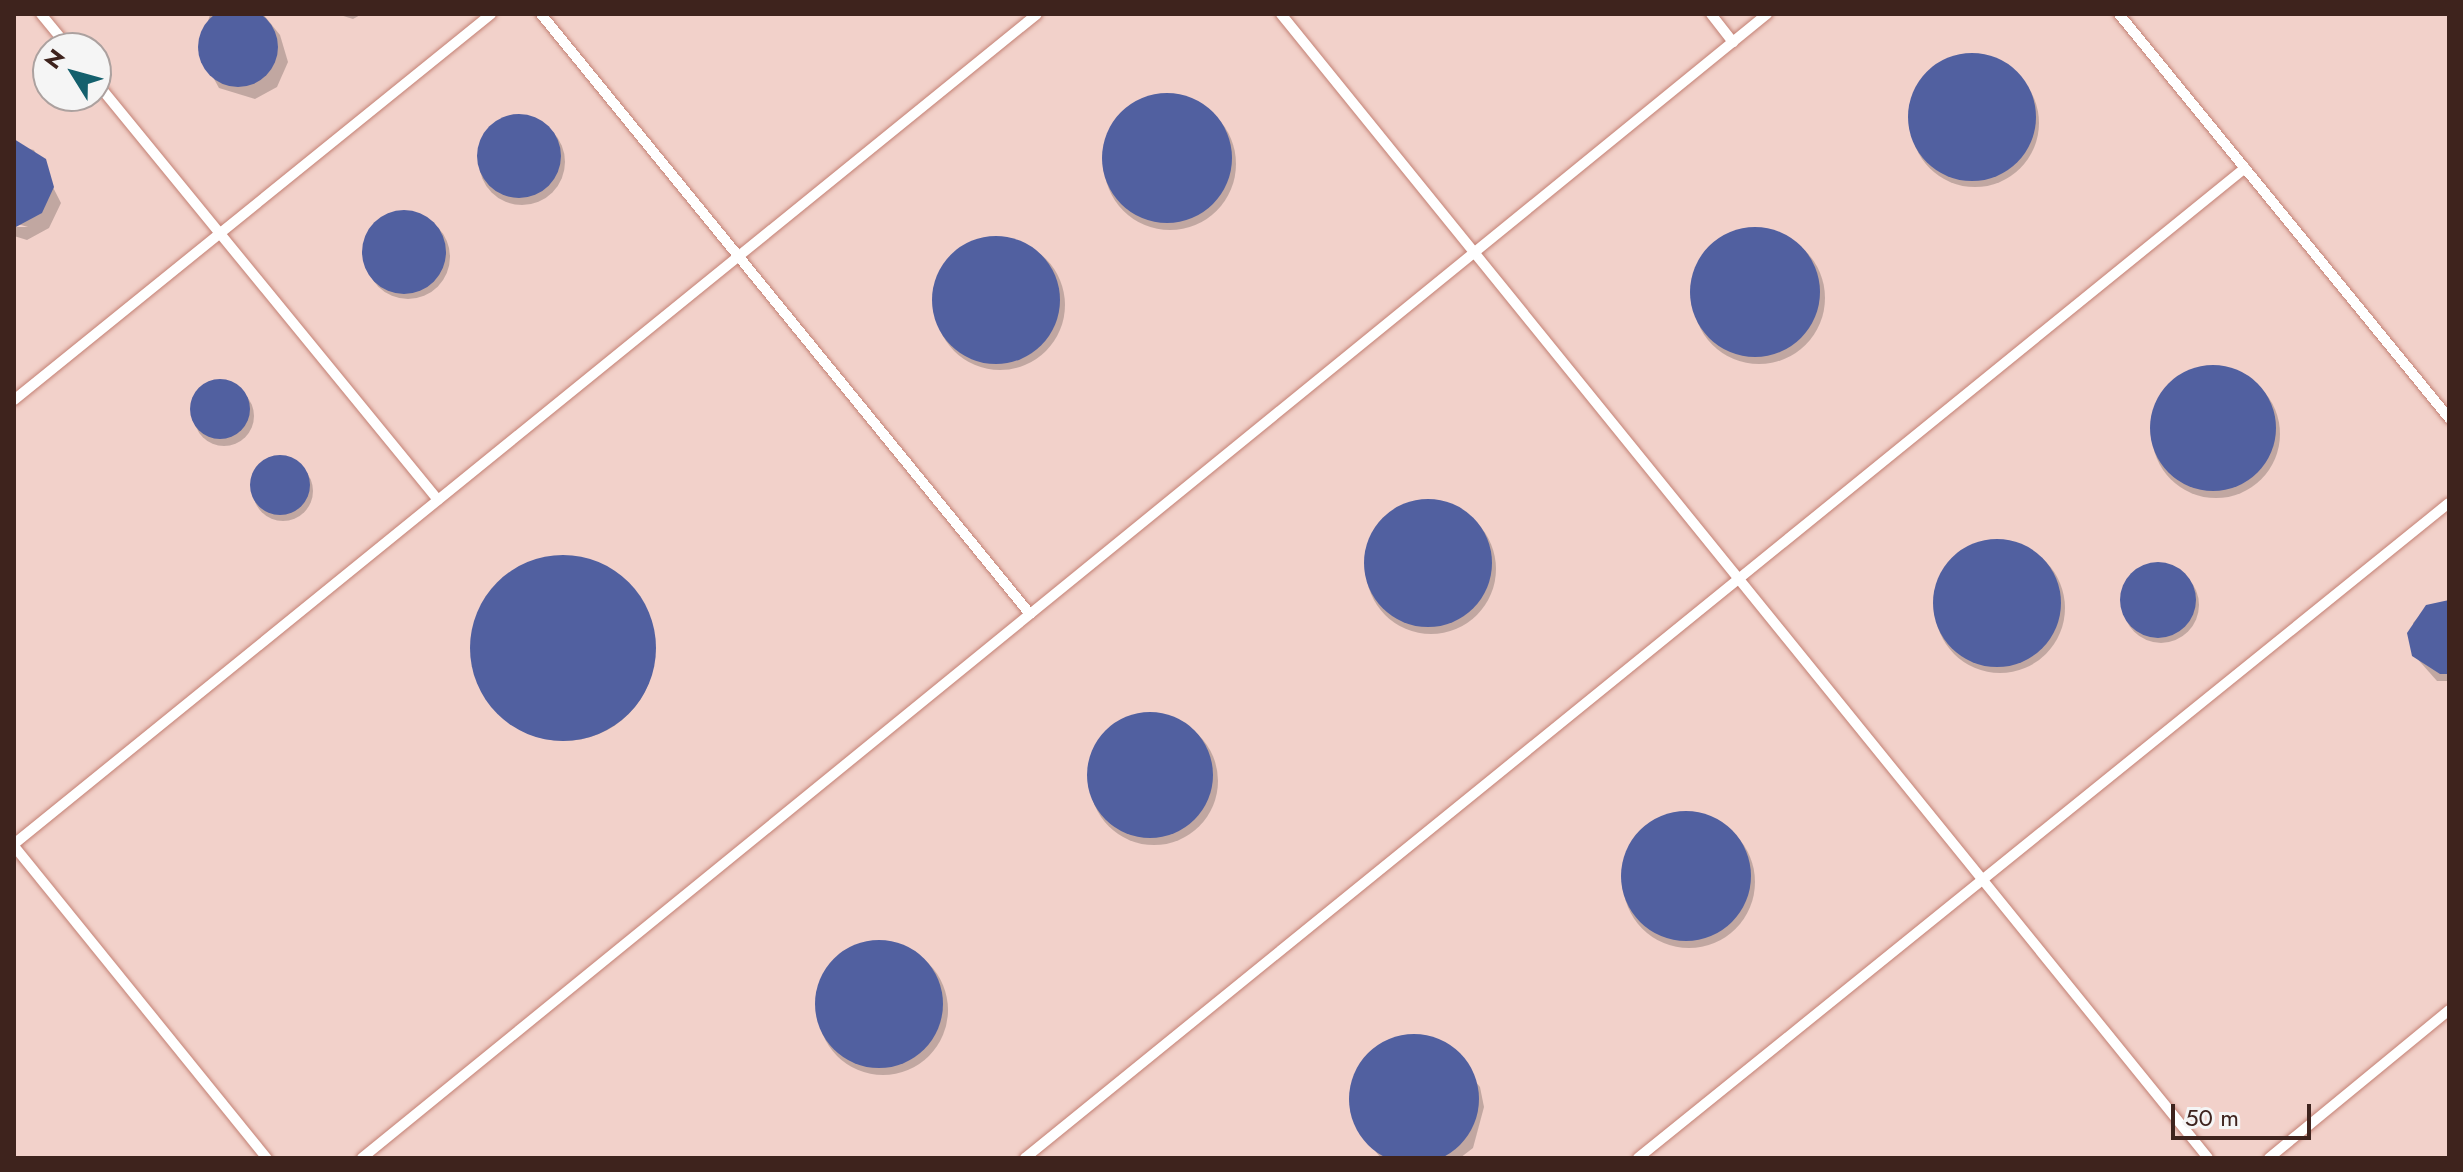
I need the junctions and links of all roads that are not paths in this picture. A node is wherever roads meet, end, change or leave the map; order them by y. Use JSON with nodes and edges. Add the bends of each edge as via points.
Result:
{"nodes":[{"id":1,"x":41,"y":14,"type":"edge"},
{"id":2,"x":491,"y":14,"type":"edge"},
{"id":3,"x":541,"y":14,"type":"edge"},
{"id":4,"x":1037,"y":14,"type":"edge"},
{"id":5,"x":1281,"y":14,"type":"edge"},
{"id":6,"x":1711,"y":14,"type":"edge"},
{"id":7,"x":1767,"y":14,"type":"edge"},
{"id":8,"x":2119,"y":14,"type":"edge"},
{"id":9,"x":56,"y":32,"type":"edge"},
{"id":10,"x":1733,"y":42,"type":"junction"},
{"id":11,"x":112,"y":102,"type":"edge"},
{"id":12,"x":2245,"y":168,"type":"junction"},
{"id":13,"x":220,"y":234,"type":"junction"},
{"id":14,"x":1474,"y":252,"type":"junction"},
{"id":15,"x":738,"y":256,"type":"junction"},
{"id":16,"x":14,"y":400,"type":"edge"},
{"id":17,"x":2449,"y":418,"type":"edge"},
{"id":18,"x":438,"y":500,"type":"junction"},
{"id":19,"x":2449,"y":503,"type":"edge"},
{"id":20,"x":1739,"y":579,"type":"junction"},
{"id":21,"x":1030,"y":614,"type":"junction"},
{"id":22,"x":14,"y":845,"type":"edge"},
{"id":23,"x":1982,"y":879,"type":"junction"},
{"id":24,"x":2449,"y":1010,"type":"edge"},
{"id":25,"x":267,"y":1158,"type":"edge"},
{"id":26,"x":362,"y":1158,"type":"edge"},
{"id":27,"x":1025,"y":1158,"type":"edge"},
{"id":28,"x":1638,"y":1158,"type":"edge"},
{"id":29,"x":2208,"y":1158,"type":"edge"},
{"id":30,"x":2269,"y":1158,"type":"edge"}],
"edges":[{"from":1,"to":9,"type":"lane"},
{"from":2,"to":13,"type":"lane"},
{"from":3,"to":15,"type":"lane"},
{"from":4,"to":15,"type":"lane"},
{"from":5,"to":14,"type":"lane"},
{"from":6,"to":10,"type":"lane"},
{"from":7,"to":10,"type":"lane"},
{"from":8,"to":12,"type":"lane"},
{"from":10,"to":14,"type":"lane"},
{"from":11,"to":13,"type":"lane"},
{"from":12,"to":17,"type":"lane"},
{"from":12,"to":20,"type":"lane"},
{"from":13,"to":16,"type":"lane"},
{"from":13,"to":18,"type":"lane"},
{"from":14,"to":20,"type":"lane"},
{"from":14,"to":21,"type":"lane"},
{"from":15,"to":18,"type":"lane"},
{"from":15,"to":21,"type":"lane"},
{"from":18,"to":22,"type":"lane"},
{"from":19,"to":23,"type":"lane"},
{"from":20,"to":23,"type":"lane"},
{"from":20,"to":27,"type":"lane"},
{"from":21,"to":26,"type":"lane"},
{"from":22,"to":25,"type":"lane"},
{"from":23,"to":28,"type":"lane"},
{"from":23,"to":29,"type":"lane"},
{"from":24,"to":30,"type":"lane"}]}
